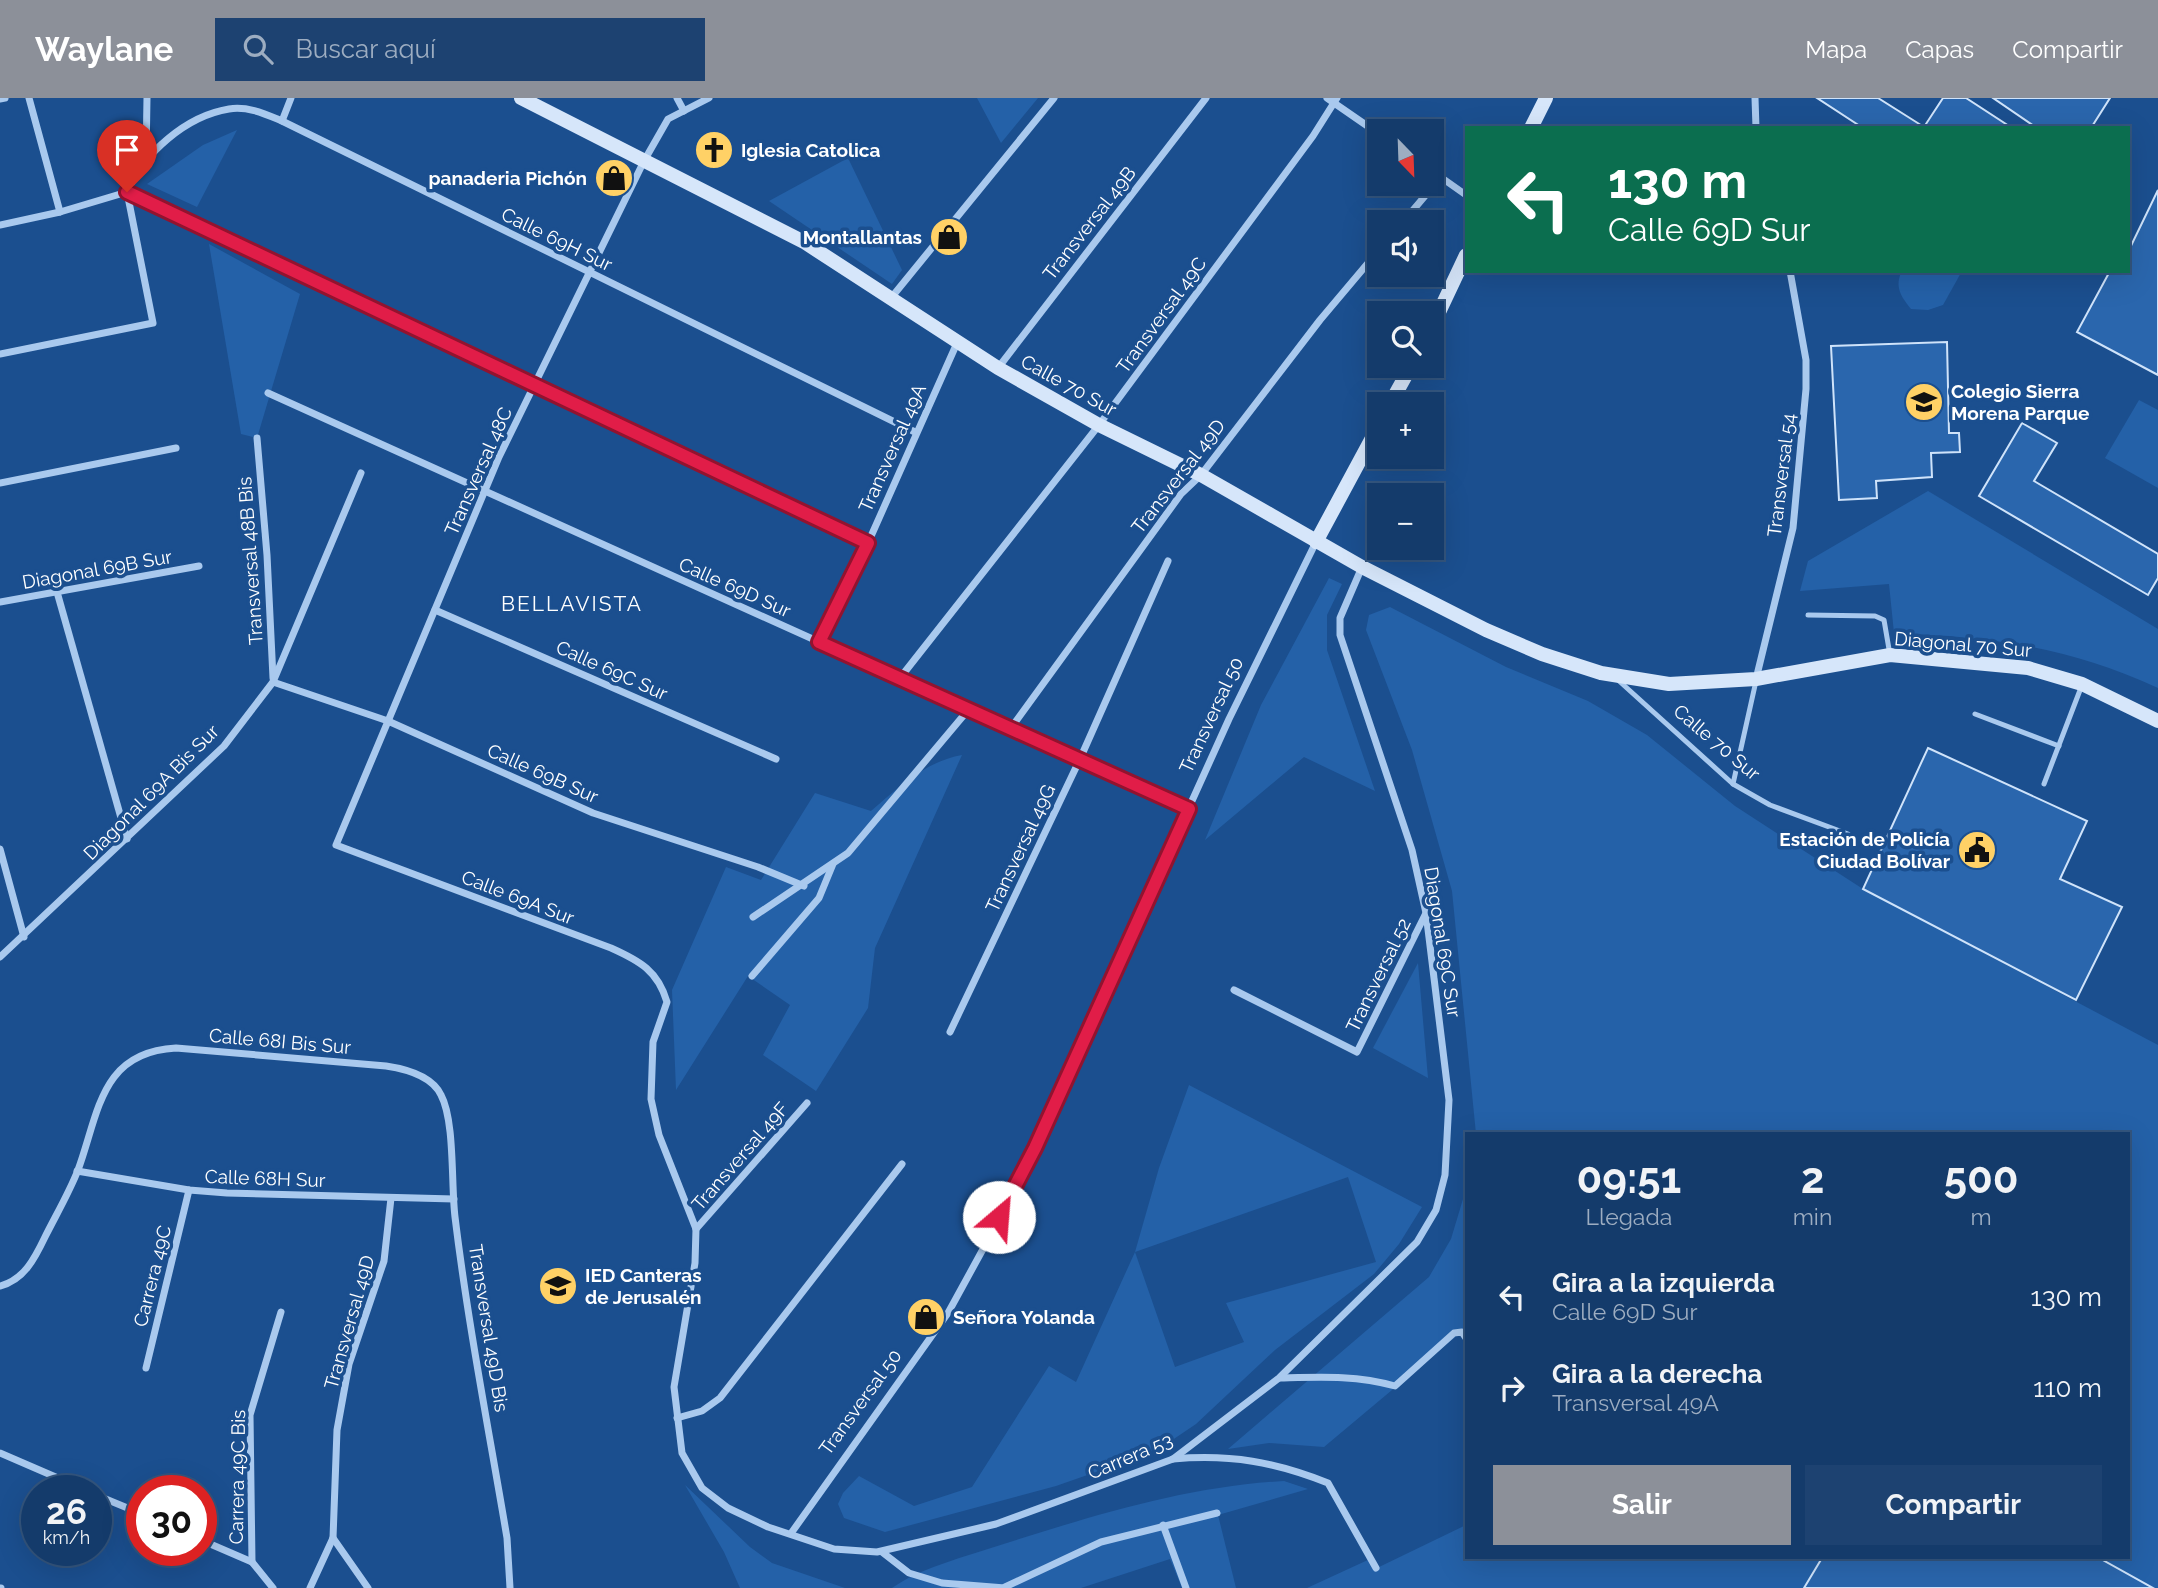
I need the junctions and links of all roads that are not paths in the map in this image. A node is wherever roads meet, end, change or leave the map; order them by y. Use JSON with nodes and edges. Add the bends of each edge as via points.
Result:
{"nodes":[{"id":1,"x":29,"y":98,"type":"edge"},
{"id":2,"x":147,"y":98,"type":"edge"},
{"id":3,"x":291,"y":98,"type":"edge"},
{"id":4,"x":522,"y":98,"type":"edge"},
{"id":5,"x":677,"y":98,"type":"edge"},
{"id":6,"x":709,"y":98,"type":"edge"},
{"id":7,"x":1054,"y":98,"type":"edge"},
{"id":8,"x":1206,"y":98,"type":"edge"},
{"id":9,"x":1546,"y":98,"type":"edge"},
{"id":10,"x":1755,"y":98,"type":"edge"},
{"id":11,"x":1333,"y":100,"type":"edge"},
{"id":12,"x":684,"y":111,"type":"junction"},
{"id":13,"x":282,"y":121,"type":"junction"},
{"id":14,"x":1367,"y":125,"type":"edge"},
{"id":15,"x":1532,"y":126,"type":"edge"},
{"id":16,"x":1756,"y":126,"type":"edge"},
{"id":17,"x":146,"y":158,"type":"junction"},
{"id":18,"x":645,"y":161,"type":"junction"},
{"id":19,"x":1444,"y":179,"type":"edge"},
{"id":20,"x":127,"y":192,"type":"junction"},
{"id":21,"x":1465,"y":194,"type":"edge"},
{"id":22,"x":1425,"y":196,"type":"edge"},
{"id":23,"x":1413,"y":210,"type":"edge"},
{"id":24,"x":60,"y":212,"type":"junction"},
{"id":25,"x":0,"y":225,"type":"edge"},
{"id":26,"x":1465,"y":257,"type":"edge"},
{"id":27,"x":1367,"y":264,"type":"edge"},
{"id":28,"x":590,"y":272,"type":"junction"},
{"id":29,"x":1790,"y":273,"type":"edge"},
{"id":30,"x":891,"y":298,"type":"junction"},
{"id":31,"x":1444,"y":302,"type":"edge"},
{"id":32,"x":957,"y":343,"type":"junction"},
{"id":33,"x":0,"y":354,"type":"edge"},
{"id":34,"x":998,"y":368,"type":"junction"},
{"id":35,"x":534,"y":385,"type":"junction"},
{"id":36,"x":268,"y":393,"type":"dead end"},
{"id":37,"x":1099,"y":425,"type":"junction"},
{"id":38,"x":915,"y":432,"type":"junction"},
{"id":39,"x":257,"y":438,"type":"dead end"},
{"id":40,"x":176,"y":447,"type":"dead end"},
{"id":41,"x":1367,"y":448,"type":"edge"},
{"id":42,"x":361,"y":472,"type":"dead end"},
{"id":43,"x":1201,"y":475,"type":"junction"},
{"id":44,"x":0,"y":483,"type":"edge"},
{"id":45,"x":485,"y":491,"type":"junction"},
{"id":46,"x":1317,"y":542,"type":"junction"},
{"id":47,"x":868,"y":543,"type":"junction"},
{"id":48,"x":1168,"y":561,"type":"dead end"},
{"id":49,"x":199,"y":566,"type":"dead end"},
{"id":50,"x":1362,"y":567,"type":"junction"},
{"id":51,"x":57,"y":592,"type":"junction"},
{"id":52,"x":0,"y":602,"type":"edge"},
{"id":53,"x":435,"y":610,"type":"junction"},
{"id":54,"x":1808,"y":615,"type":"dead end"},
{"id":55,"x":819,"y":642,"type":"junction"},
{"id":56,"x":1891,"y":655,"type":"junction"},
{"id":57,"x":1613,"y":676,"type":"junction"},
{"id":58,"x":900,"y":678,"type":"junction"},
{"id":59,"x":1756,"y":679,"type":"junction"},
{"id":60,"x":273,"y":682,"type":"junction"},
{"id":61,"x":2082,"y":684,"type":"junction"},
{"id":62,"x":969,"y":709,"type":"junction"},
{"id":63,"x":1975,"y":714,"type":"dead end"},
{"id":64,"x":388,"y":721,"type":"junction"},
{"id":65,"x":2158,"y":721,"type":"edge"},
{"id":66,"x":1011,"y":728,"type":"junction"},
{"id":67,"x":2059,"y":746,"type":"junction"},
{"id":68,"x":776,"y":758,"type":"dead end"},
{"id":69,"x":1080,"y":759,"type":"junction"},
{"id":70,"x":1732,"y":784,"type":"junction"},
{"id":71,"x":2044,"y":784,"type":"dead end"},
{"id":72,"x":1189,"y":809,"type":"junction"},
{"id":73,"x":1848,"y":834,"type":"dead end"},
{"id":74,"x":127,"y":839,"type":"junction"},
{"id":75,"x":336,"y":845,"type":"joint"},
{"id":76,"x":0,"y":849,"type":"edge"},
{"id":77,"x":834,"y":864,"type":"junction"},
{"id":78,"x":803,"y":886,"type":"junction"},
{"id":79,"x":1426,"y":913,"type":"junction"},
{"id":80,"x":753,"y":917,"type":"dead end"},
{"id":81,"x":24,"y":937,"type":"junction"},
{"id":82,"x":0,"y":957,"type":"edge"},
{"id":83,"x":752,"y":976,"type":"dead end"},
{"id":84,"x":1234,"y":990,"type":"dead end"},
{"id":85,"x":950,"y":1032,"type":"dead end"},
{"id":86,"x":426,"y":1079,"type":"joint"},
{"id":87,"x":807,"y":1103,"type":"dead end"},
{"id":88,"x":902,"y":1164,"type":"dead end"},
{"id":89,"x":77,"y":1171,"type":"junction"},
{"id":90,"x":189,"y":1190,"type":"junction"},
{"id":91,"x":391,"y":1198,"type":"junction"},
{"id":92,"x":454,"y":1199,"type":"junction"},
{"id":93,"x":1436,"y":1210,"type":"joint"},
{"id":94,"x":696,"y":1229,"type":"junction"},
{"id":95,"x":0,"y":1286,"type":"edge"},
{"id":96,"x":281,"y":1312,"type":"dead end"},
{"id":97,"x":1464,"y":1335,"type":"edge"},
{"id":98,"x":146,"y":1368,"type":"dead end"},
{"id":99,"x":1279,"y":1378,"type":"junction"},
{"id":100,"x":677,"y":1418,"type":"junction"},
{"id":101,"x":0,"y":1453,"type":"edge"},
{"id":102,"x":1173,"y":1459,"type":"junction"},
{"id":103,"x":51,"y":1475,"type":"edge"},
{"id":104,"x":1217,"y":1513,"type":"dead end"},
{"id":105,"x":1163,"y":1525,"type":"junction"},
{"id":106,"x":792,"y":1532,"type":"junction"},
{"id":107,"x":333,"y":1538,"type":"junction"},
{"id":108,"x":217,"y":1547,"type":"edge"},
{"id":109,"x":882,"y":1552,"type":"junction"},
{"id":110,"x":252,"y":1562,"type":"junction"},
{"id":111,"x":1376,"y":1568,"type":"dead end"},
{"id":112,"x":273,"y":1588,"type":"edge"},
{"id":113,"x":310,"y":1588,"type":"edge"},
{"id":114,"x":368,"y":1588,"type":"edge"},
{"id":115,"x":510,"y":1588,"type":"edge"},
{"id":116,"x":1005,"y":1588,"type":"edge"},
{"id":117,"x":1186,"y":1588,"type":"edge"}],
"edges":[{"from":1,"to":24,"type":"street"},
{"from":2,"to":17,"type":"street"},
{"from":3,"to":13,"type":"street"},
{"from":4,"to":18,"type":"street","name":"Calle 70 Sur"},
{"from":5,"to":12,"type":"street"},
{"from":6,"to":12,"type":"street"},
{"from":7,"to":30,"type":"street"},
{"from":8,"to":34,"type":"street","name":"Transversal 49B"},
{"from":9,"to":15,"type":"street"},
{"from":10,"to":16,"type":"street"},
{"from":11,"to":14,"type":"street"},
{"from":11,"to":37,"type":"street","name":"Transversal 49C"},
{"from":12,"to":18,"type":"street","name":"Transversal 48C","via":[[668,119]]},
{"from":13,"to":17,"type":"street","name":"Calle 69H Sur","via":[[249,109],[228,109],[199,120]]},
{"from":13,"to":28,"type":"street","name":"Calle 69H Sur"},
{"from":17,"to":20,"type":"street","name":"Calle 69H Sur"},
{"from":18,"to":28,"type":"street","name":"Transversal 48C"},
{"from":18,"to":30,"type":"street","name":"Calle 70 Sur","via":[[804,242]]},
{"from":19,"to":21,"type":"street"},
{"from":20,"to":24,"type":"street"},
{"from":20,"to":33,"type":"street","via":[[153,323]]},
{"from":20,"to":35,"type":"street"},
{"from":22,"to":23,"type":"street"},
{"from":24,"to":25,"type":"street"},
{"from":26,"to":31,"type":"street"},
{"from":27,"to":43,"type":"street","name":"Transversal 49D"},
{"from":28,"to":35,"type":"street","name":"Transversal 48C"},
{"from":28,"to":38,"type":"street","name":"Calle 69H Sur"},
{"from":29,"to":59,"type":"street","name":"Transversal 54","via":[[1807,389],[1793,528]]},
{"from":30,"to":32,"type":"street","name":"Calle 70 Sur"},
{"from":32,"to":34,"type":"street","name":"Calle 70 Sur"},
{"from":32,"to":38,"type":"street","name":"Transversal 49A"},
{"from":34,"to":37,"type":"street","name":"Calle 70 Sur"},
{"from":35,"to":45,"type":"street","name":"Transversal 48C"},
{"from":35,"to":47,"type":"street"},
{"from":36,"to":45,"type":"street","name":"Calle 69D Sur"},
{"from":37,"to":43,"type":"street","name":"Calle 70 Sur"},
{"from":37,"to":58,"type":"street","name":"Transversal 49C"},
{"from":38,"to":47,"type":"street","name":"Transversal 49A"},
{"from":39,"to":60,"type":"street","name":"Transversal 48B Bis"},
{"from":40,"to":44,"type":"street"},
{"from":41,"to":46,"type":"street","name":"Transversal 50"},
{"from":42,"to":60,"type":"street","name":"Diagonal 69A Bis Sur"},
{"from":43,"to":46,"type":"street","name":"Calle 70 Sur"},
{"from":43,"to":66,"type":"street","name":"Transversal 49D","via":[[1181,494]]},
{"from":45,"to":53,"type":"street","name":"Transversal 48C"},
{"from":45,"to":55,"type":"street","name":"Calle 69D Sur"},
{"from":46,"to":50,"type":"street","name":"Calle 70 Sur"},
{"from":46,"to":72,"type":"street","name":"Transversal 50"},
{"from":47,"to":55,"type":"street","name":"Transversal 49A"},
{"from":48,"to":69,"type":"street","name":"Transversal 49G"},
{"from":49,"to":51,"type":"street","name":"Diagonal 69B Sur"},
{"from":50,"to":57,"type":"street","name":"Calle 70 Sur","via":[[1486,630],[1569,664]]},
{"from":50,"to":79,"type":"street","name":"Diagonal 69C Sur","via":[[1340,618],[1340,635],[1412,850]]},
{"from":51,"to":52,"type":"street","name":"Diagonal 69B Sur"},
{"from":51,"to":74,"type":"street"},
{"from":53,"to":64,"type":"street","name":"Transversal 48C"},
{"from":53,"to":68,"type":"street","name":"Calle 69C Sur"},
{"from":54,"to":56,"type":"lane","via":[[1884,620]]},
{"from":55,"to":58,"type":"street","name":"Calle 69D Sur"},
{"from":56,"to":59,"type":"street","name":"Diagonal 70 Sur"},
{"from":56,"to":61,"type":"street","name":"Diagonal 70 Sur","via":[[2028,668]]},
{"from":57,"to":59,"type":"street","name":"Calle 70 Sur","via":[[1669,684]]},
{"from":57,"to":70,"type":"lane","name":"Calle 70 Sur"},
{"from":58,"to":62,"type":"street","name":"Calle 69D Sur"},
{"from":59,"to":70,"type":"lane"},
{"from":60,"to":64,"type":"street","name":"Calle 69B Sur"},
{"from":60,"to":74,"type":"street","name":"Diagonal 69A Bis Sur","via":[[224,746]]},
{"from":61,"to":65,"type":"street","name":"Diagonal 70 Sur"},
{"from":61,"to":67,"type":"lane"},
{"from":62,"to":66,"type":"street","name":"Calle 69D Sur"},
{"from":62,"to":77,"type":"street"},
{"from":63,"to":67,"type":"lane"},
{"from":64,"to":75,"type":"street","name":"Transversal 48C"},
{"from":64,"to":78,"type":"street","name":"Calle 69B Sur","via":[[593,813]]},
{"from":66,"to":69,"type":"street","name":"Calle 69D Sur"},
{"from":67,"to":71,"type":"lane"},
{"from":69,"to":72,"type":"street","name":"Calle 69D Sur"},
{"from":69,"to":85,"type":"street","name":"Transversal 49G"},
{"from":70,"to":73,"type":"lane","name":"Calle 70 Sur","via":[[1770,805]]},
{"from":72,"to":106,"type":"street","name":"Transversal 50","via":[[1035,1148],[948,1313]]},
{"from":74,"to":81,"type":"street","name":"Diagonal 69A Bis Sur"},
{"from":75,"to":94,"type":"street","name":"Calle 69A Sur","via":[[640,961],[655,973],[667,1002],[653,1042],[651,1099],[659,1135]]},
{"from":76,"to":81,"type":"street"},
{"from":77,"to":78,"type":"street"},
{"from":77,"to":83,"type":"street","via":[[819,898]]},
{"from":78,"to":80,"type":"street"},
{"from":79,"to":84,"type":"street","name":"Transversal 52","via":[[1357,1052]]},
{"from":79,"to":93,"type":"street","name":"Diagonal 69C Sur","via":[[1449,1100],[1449,1144]]},
{"from":81,"to":82,"type":"street","name":"Diagonal 69A Bis Sur"},
{"from":86,"to":89,"type":"street","name":"Calle 68I Bis Sur","via":[[386,1066],[176,1048],[146,1053],[130,1060],[103,1091]]},
{"from":86,"to":92,"type":"street","name":"Transversal 49D Bis","via":[[441,1094],[447,1117]]},
{"from":87,"to":94,"type":"street","name":"Transversal 49F"},
{"from":88,"to":100,"type":"street","via":[[720,1398],[702,1411]]},
{"from":89,"to":90,"type":"street","name":"Calle 68H Sur"},
{"from":89,"to":95,"type":"street","via":[[35,1259],[22,1275]]},
{"from":90,"to":91,"type":"street","name":"Calle 68H Sur"},
{"from":90,"to":98,"type":"street","name":"Carrera 49C"},
{"from":91,"to":92,"type":"street","name":"Calle 68H Sur"},
{"from":91,"to":107,"type":"street","name":"Transversal 49D","via":[[384,1261],[349,1364],[337,1430]]},
{"from":92,"to":115,"type":"street","name":"Transversal 49D Bis","via":[[507,1538]]},
{"from":93,"to":99,"type":"street","name":"Carrera 53","via":[[1418,1242]]},
{"from":94,"to":100,"type":"street","via":[[695,1263],[674,1387]]},
{"from":96,"to":110,"type":"street","name":"Carrera 49C Bis","via":[[250,1415]]},
{"from":97,"to":99,"type":"street","via":[[1454,1333],[1395,1386],[1343,1376]]},
{"from":99,"to":102,"type":"street","name":"Carrera 53"},
{"from":100,"to":106,"type":"street","via":[[682,1453],[702,1488],[728,1508],[768,1527]]},
{"from":101,"to":103,"type":"street"},
{"from":102,"to":109,"type":"street","name":"Carrera 53","via":[[996,1524]]},
{"from":102,"to":111,"type":"street","via":[[1215,1455],[1279,1465],[1328,1483]]},
{"from":104,"to":105,"type":"street"},
{"from":105,"to":116,"type":"street","via":[[1101,1542]]},
{"from":105,"to":117,"type":"street"},
{"from":106,"to":109,"type":"street","name":"Carrera 53","via":[[834,1549]]},
{"from":107,"to":113,"type":"street"},
{"from":107,"to":114,"type":"street"},
{"from":108,"to":110,"type":"street"},
{"from":109,"to":116,"type":"street","via":[[909,1573],[942,1583]]},
{"from":110,"to":112,"type":"street"}]}
